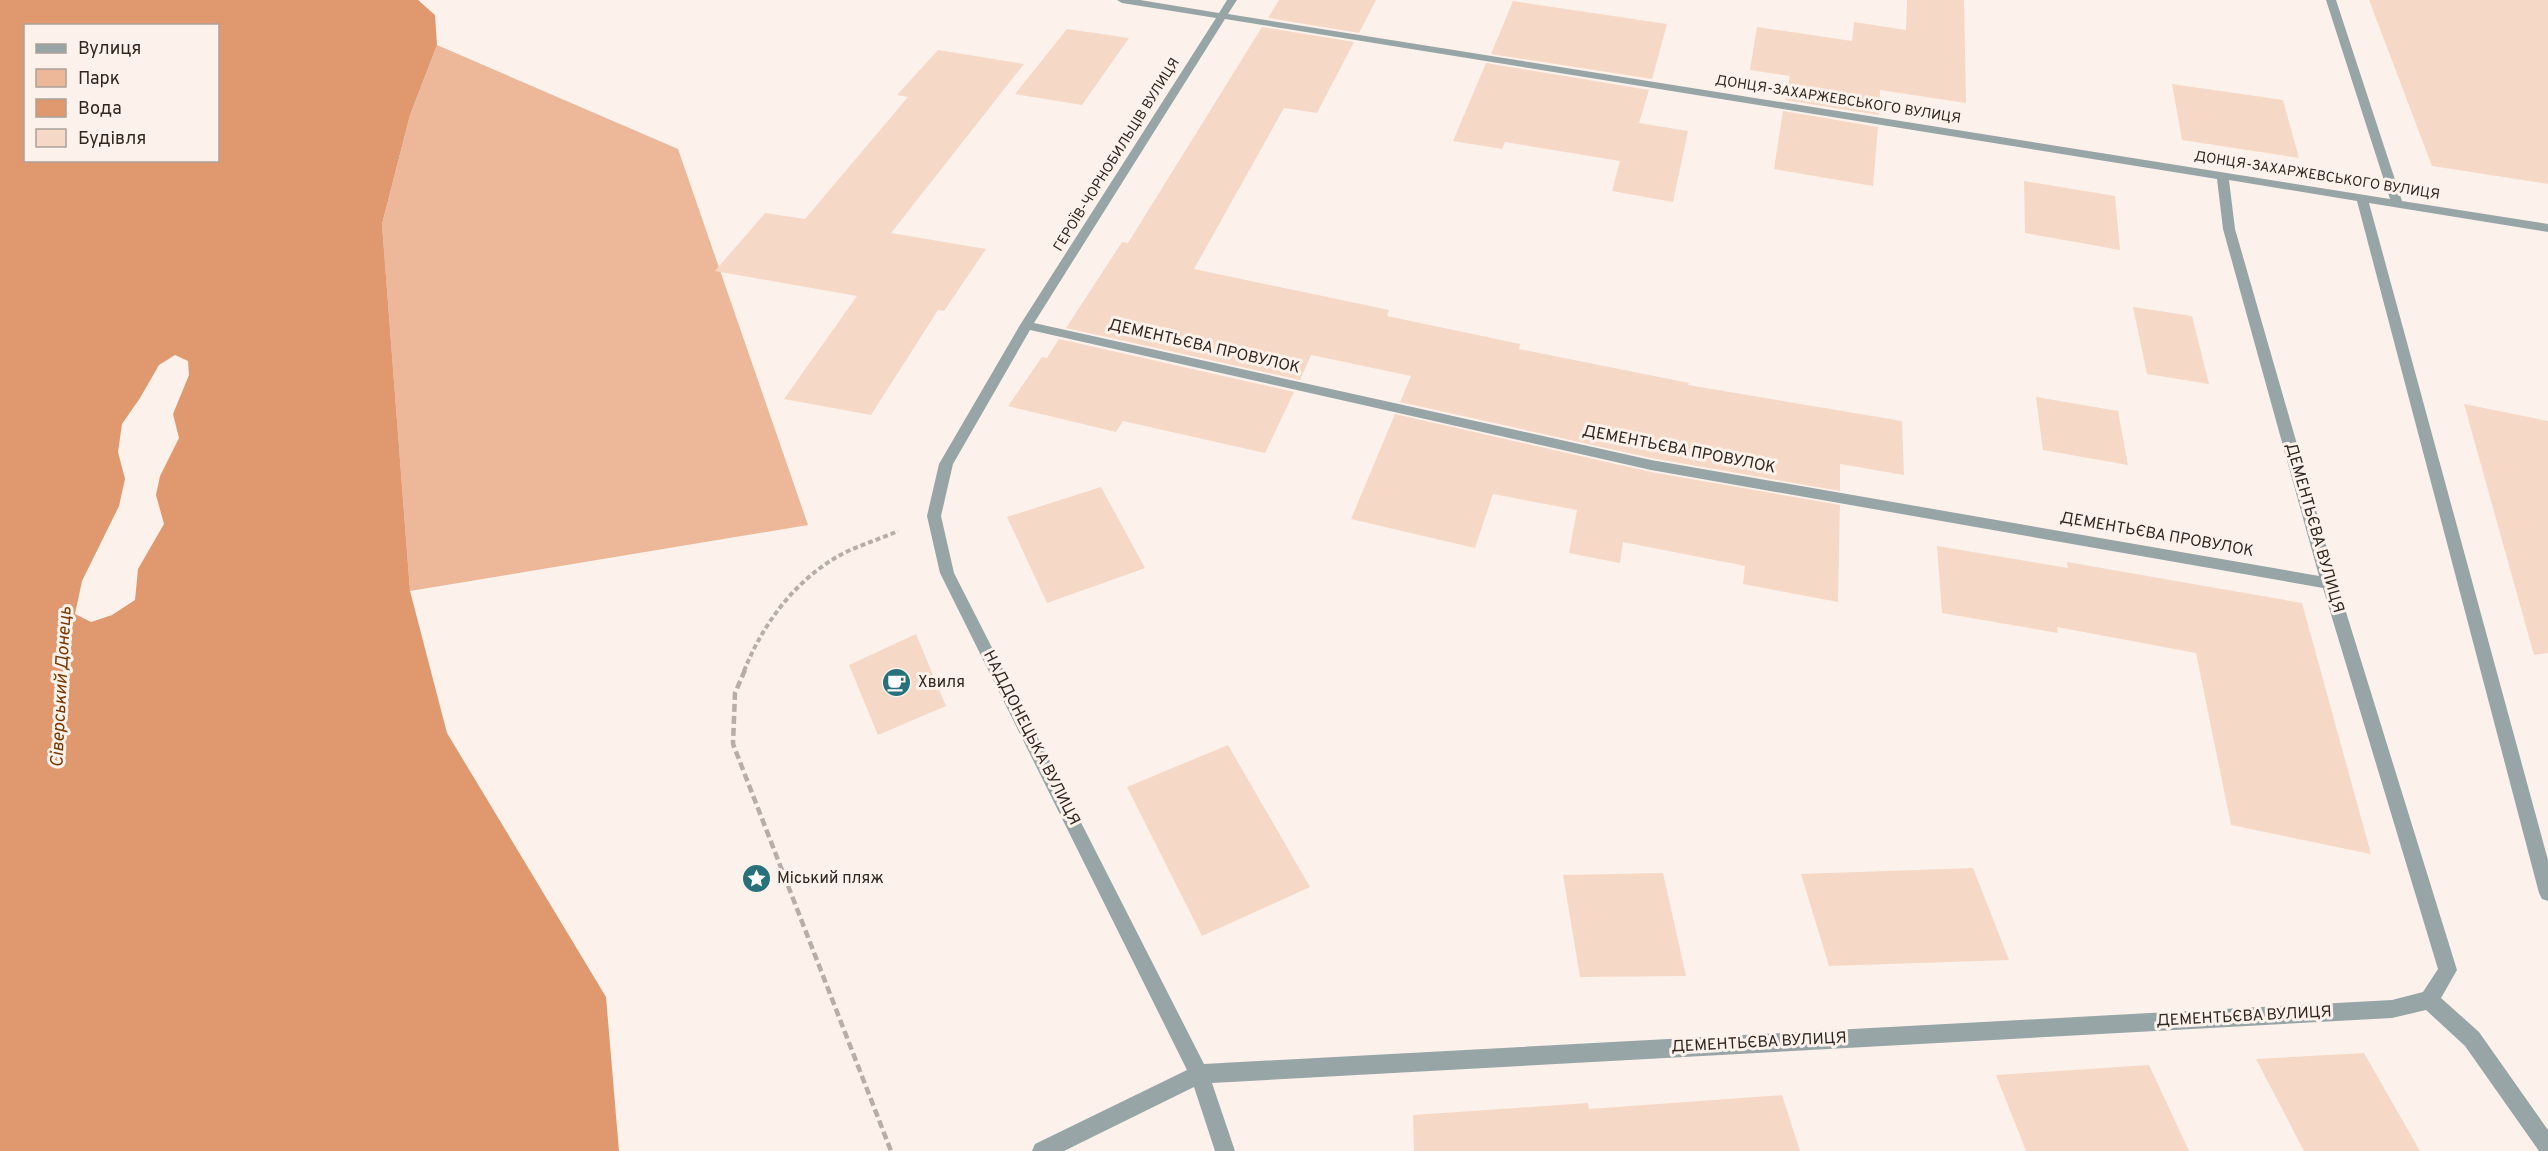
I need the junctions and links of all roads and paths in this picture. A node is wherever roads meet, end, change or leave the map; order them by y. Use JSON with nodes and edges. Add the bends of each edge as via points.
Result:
{"nodes":[{"id":1,"x":1122,"y":0,"type":"edge"},
{"id":2,"x":1232,"y":0,"type":"edge"},
{"id":3,"x":2331,"y":0,"type":"edge"},
{"id":4,"x":1222,"y":15,"type":"junction"},
{"id":5,"x":2223,"y":177,"type":"junction"},
{"id":6,"x":2362,"y":199,"type":"junction"},
{"id":7,"x":2397,"y":203,"type":"junction"},
{"id":8,"x":2548,"y":228,"type":"edge"},
{"id":9,"x":1026,"y":325,"type":"junction"},
{"id":10,"x":934,"y":516,"type":"junction"},
{"id":11,"x":2329,"y":583,"type":"junction"},
{"id":12,"x":2548,"y":893,"type":"edge"},
{"id":13,"x":2429,"y":1000,"type":"junction"},
{"id":14,"x":1199,"y":1074,"type":"junction"},
{"id":15,"x":2548,"y":1147,"type":"edge"},
{"id":16,"x":891,"y":1151,"type":"edge"},
{"id":17,"x":1042,"y":1151,"type":"edge"},
{"id":18,"x":1225,"y":1151,"type":"edge"}],
"edges":[{"from":1,"to":4,"type":"street","name":"ДОНЦЯ-ЗАХАРЖЕВСЬКОГО ВУЛИЦЯ"},
{"from":2,"to":4,"type":"street","name":"ГЕРОЇВ-ЧОРНОБИЛЬЦІВ ВУЛИЦЯ"},
{"from":3,"to":7,"type":"street"},
{"from":4,"to":5,"type":"street","name":"ДОНЦЯ-ЗАХАРЖЕВСЬКОГО ВУЛИЦЯ"},
{"from":4,"to":9,"type":"street","name":"ГЕРОЇВ-ЧОРНОБИЛЬЦІВ ВУЛИЦЯ"},
{"from":5,"to":6,"type":"street","name":"ДОНЦЯ-ЗАХАРЖЕВСЬКОГО ВУЛИЦЯ"},
{"from":5,"to":11,"type":"street","name":"ДЕМЕНТЬЄВА ВУЛИЦЯ","via":[[2229,230]]},
{"from":6,"to":7,"type":"street","name":"ДОНЦЯ-ЗАХАРЖЕВСЬКОГО ВУЛИЦЯ"},
{"from":6,"to":12,"type":"street"},
{"from":7,"to":8,"type":"street","name":"ДОНЦЯ-ЗАХАРЖЕВСЬКОГО ВУЛИЦЯ"},
{"from":9,"to":10,"type":"street","name":"НАДДОНЕЦЬКА ВУЛИЦЯ","via":[[946,464]]},
{"from":9,"to":11,"type":"street","name":"ДЕМЕНТЬЄВА ПРОВУЛОК","via":[[1651,465]]},
{"from":10,"to":14,"type":"street","name":"НАДДОНЕЦЬКА ВУЛИЦЯ","via":[[948,573]]},
{"from":10,"to":16,"type":"path","via":[[835,558],[791,593],[755,644],[735,693],[733,744]]},
{"from":11,"to":13,"type":"street","name":"ДЕМЕНТЬЄВА ВУЛИЦЯ","via":[[2448,970]]},
{"from":13,"to":14,"type":"street","name":"ДЕМЕНТЬЄВА ВУЛИЦЯ","via":[[2392,1009]]},
{"from":13,"to":15,"type":"street","via":[[2472,1039]]},
{"from":14,"to":17,"type":"street"},
{"from":14,"to":18,"type":"street","name":"НАДДОНЕЦЬКА ВУЛИЦЯ"}]}
